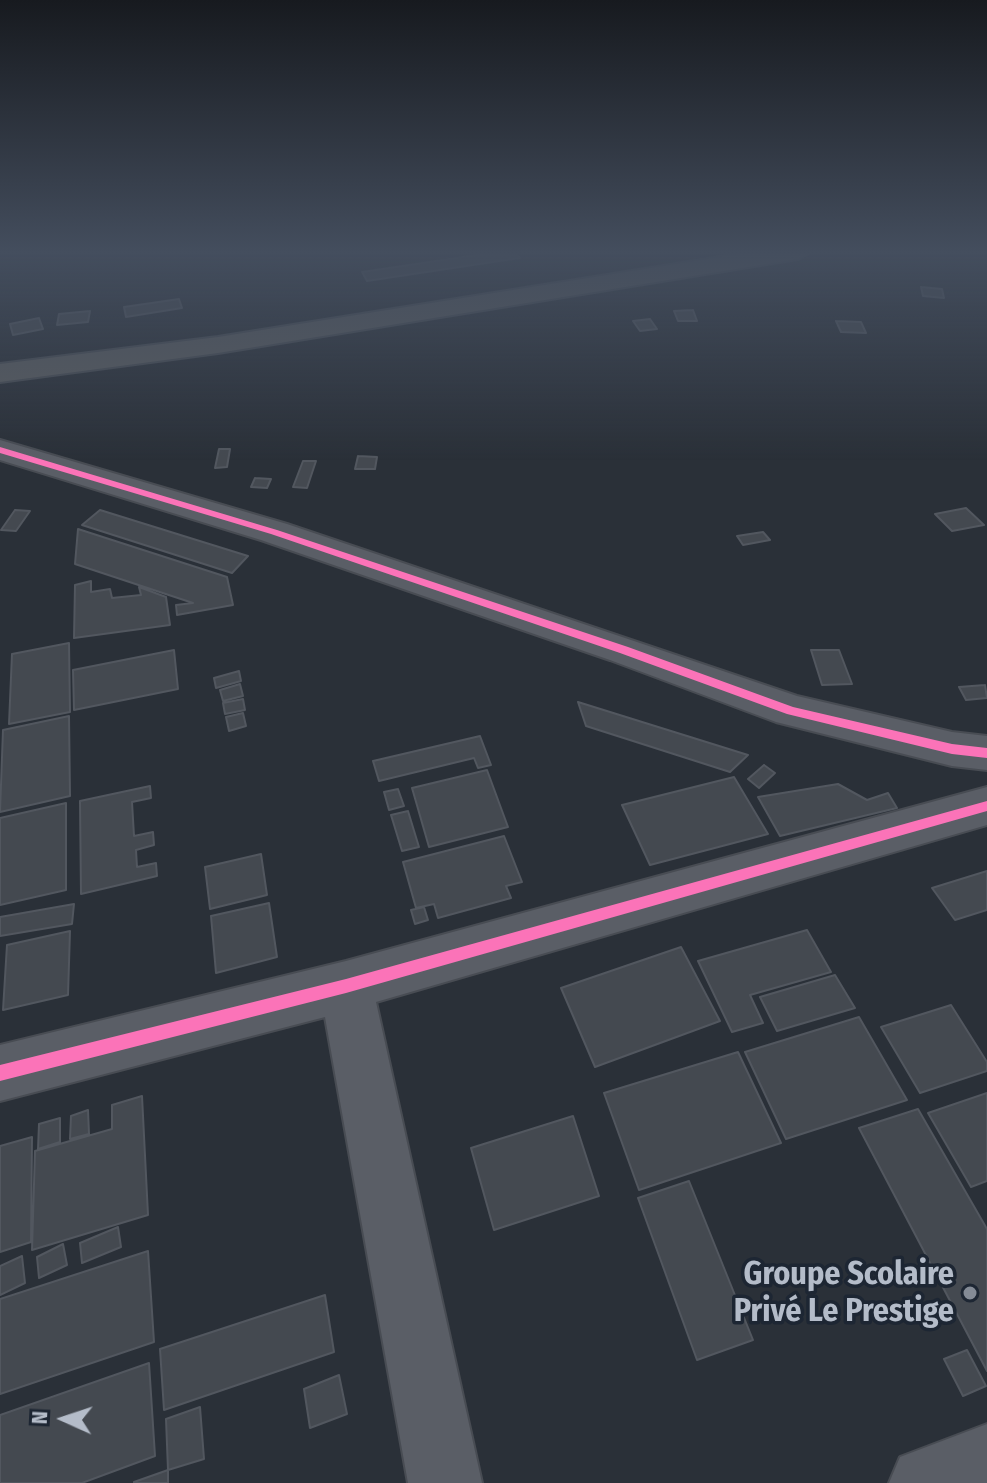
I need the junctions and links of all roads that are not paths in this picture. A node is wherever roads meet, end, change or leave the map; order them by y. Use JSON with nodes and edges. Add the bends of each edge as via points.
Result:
{"nodes":[{"id":1,"x":237,"y":321,"type":"edge"},
{"id":2,"x":366,"y":321,"type":"edge"},
{"id":3,"x":0,"y":365,"type":"edge"},
{"id":4,"x":0,"y":373,"type":"edge"},
{"id":5,"x":7,"y":457,"type":"edge"},
{"id":6,"x":987,"y":753,"type":"edge"},
{"id":7,"x":987,"y":806,"type":"edge"},
{"id":8,"x":346,"y":986,"type":"junction"},
{"id":9,"x":0,"y":1073,"type":"edge"},
{"id":10,"x":987,"y":1460,"type":"edge"},
{"id":11,"x":445,"y":1483,"type":"edge"},
{"id":12,"x":926,"y":1483,"type":"edge"}],
"edges":[{"from":1,"to":3,"type":"highway"},
{"from":2,"to":4,"type":"highway"},
{"from":5,"to":6,"type":"street","via":[[274,532],[791,711]]},
{"from":7,"to":8,"type":"street"},
{"from":8,"to":9,"type":"street"},
{"from":8,"to":11,"type":"street"},
{"from":10,"to":12,"type":"street"}]}
